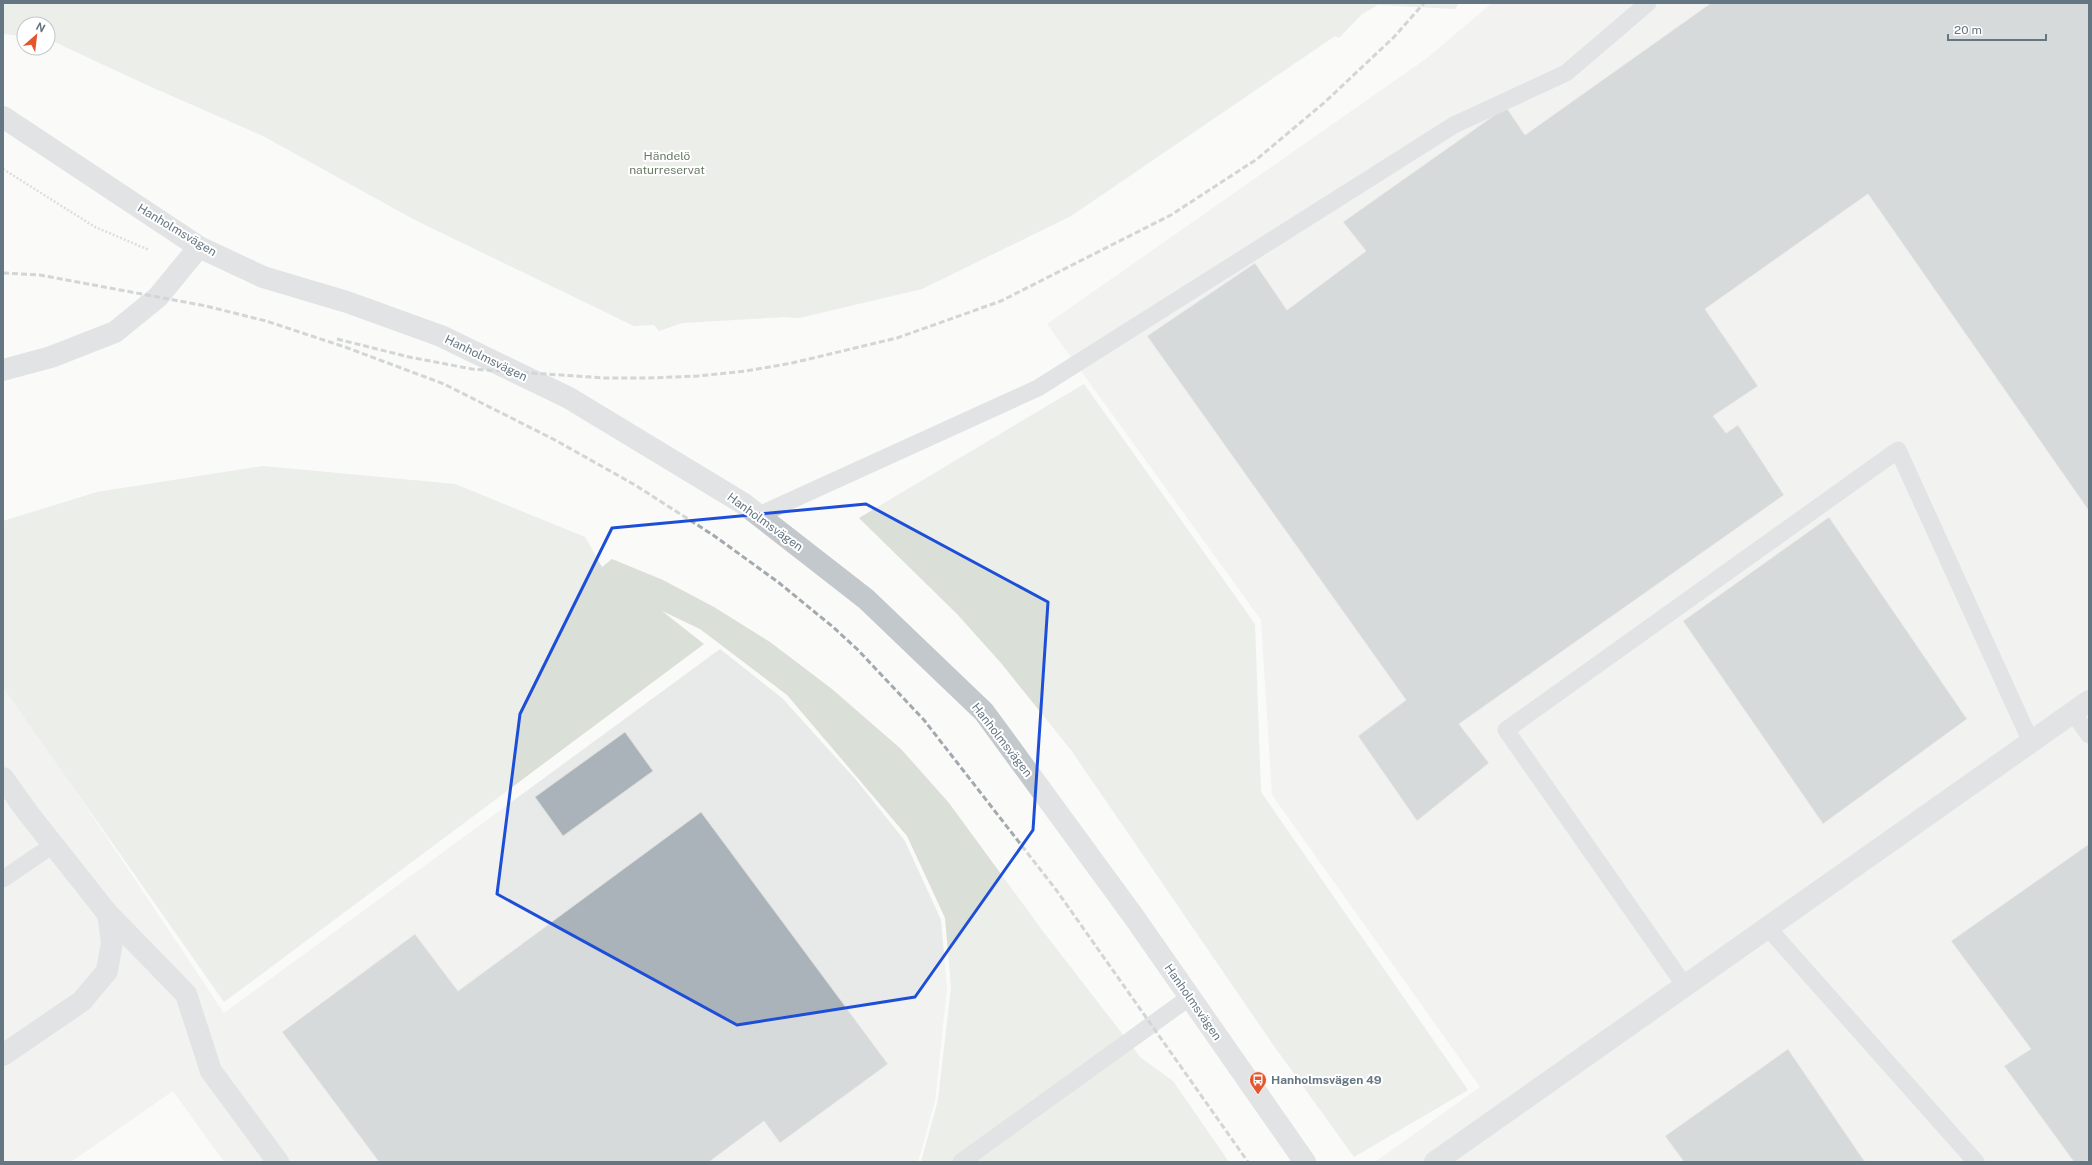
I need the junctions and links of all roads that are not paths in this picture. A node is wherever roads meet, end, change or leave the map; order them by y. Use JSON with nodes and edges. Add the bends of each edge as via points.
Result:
{"nodes":[{"id":1,"x":1648,"y":3,"type":"edge"},
{"id":2,"x":3,"y":117,"type":"edge"},
{"id":3,"x":199,"y":247,"type":"junction"},
{"id":4,"x":3,"y":370,"type":"edge"},
{"id":5,"x":758,"y":515,"type":"junction"},
{"id":6,"x":2081,"y":707,"type":"edge"},
{"id":7,"x":2089,"y":735,"type":"edge"},
{"id":8,"x":2031,"y":742,"type":"junction"},
{"id":9,"x":3,"y":778,"type":"edge"},
{"id":10,"x":53,"y":845,"type":"junction"},
{"id":11,"x":3,"y":879,"type":"edge"},
{"id":12,"x":108,"y":914,"type":"junction"},
{"id":13,"x":1768,"y":928,"type":"junction"},
{"id":14,"x":1685,"y":986,"type":"junction"},
{"id":15,"x":1190,"y":997,"type":"junction"},
{"id":16,"x":3,"y":1055,"type":"edge"},
{"id":17,"x":278,"y":1162,"type":"edge"},
{"id":18,"x":961,"y":1162,"type":"edge"},
{"id":19,"x":1305,"y":1162,"type":"edge"},
{"id":20,"x":1435,"y":1162,"type":"edge"},
{"id":21,"x":1976,"y":1162,"type":"edge"}],
"edges":[{"from":1,"to":5,"type":"lane","via":[[1566,73],[1454,125],[1038,388]]},
{"from":2,"to":3,"type":"street","name":"Hanholmsvägen"},
{"from":3,"to":4,"type":"street","via":[[158,297],[115,332],[51,357]]},
{"from":3,"to":5,"type":"street","name":"Hanholmsvägen","via":[[263,277],[347,302],[441,336],[569,398]]},
{"from":5,"to":15,"type":"street","name":"Hanholmsvägen","via":[[866,600],[984,712]]},
{"from":6,"to":7,"type":"lane"},
{"from":6,"to":8,"type":"street"},
{"from":8,"to":13,"type":"street"},
{"from":8,"to":14,"type":"lane","via":[[1898,450],[1506,730]]},
{"from":9,"to":10,"type":"street"},
{"from":10,"to":11,"type":"lane"},
{"from":10,"to":12,"type":"street"},
{"from":12,"to":16,"type":"street","via":[[112,942],[107,971],[82,1001]]},
{"from":12,"to":17,"type":"street","via":[[186,994],[211,1071]]},
{"from":13,"to":14,"type":"street"},
{"from":13,"to":21,"type":"lane"},
{"from":14,"to":20,"type":"street"},
{"from":15,"to":18,"type":"lane"},
{"from":15,"to":19,"type":"street","name":"Hanholmsvägen"}]}
